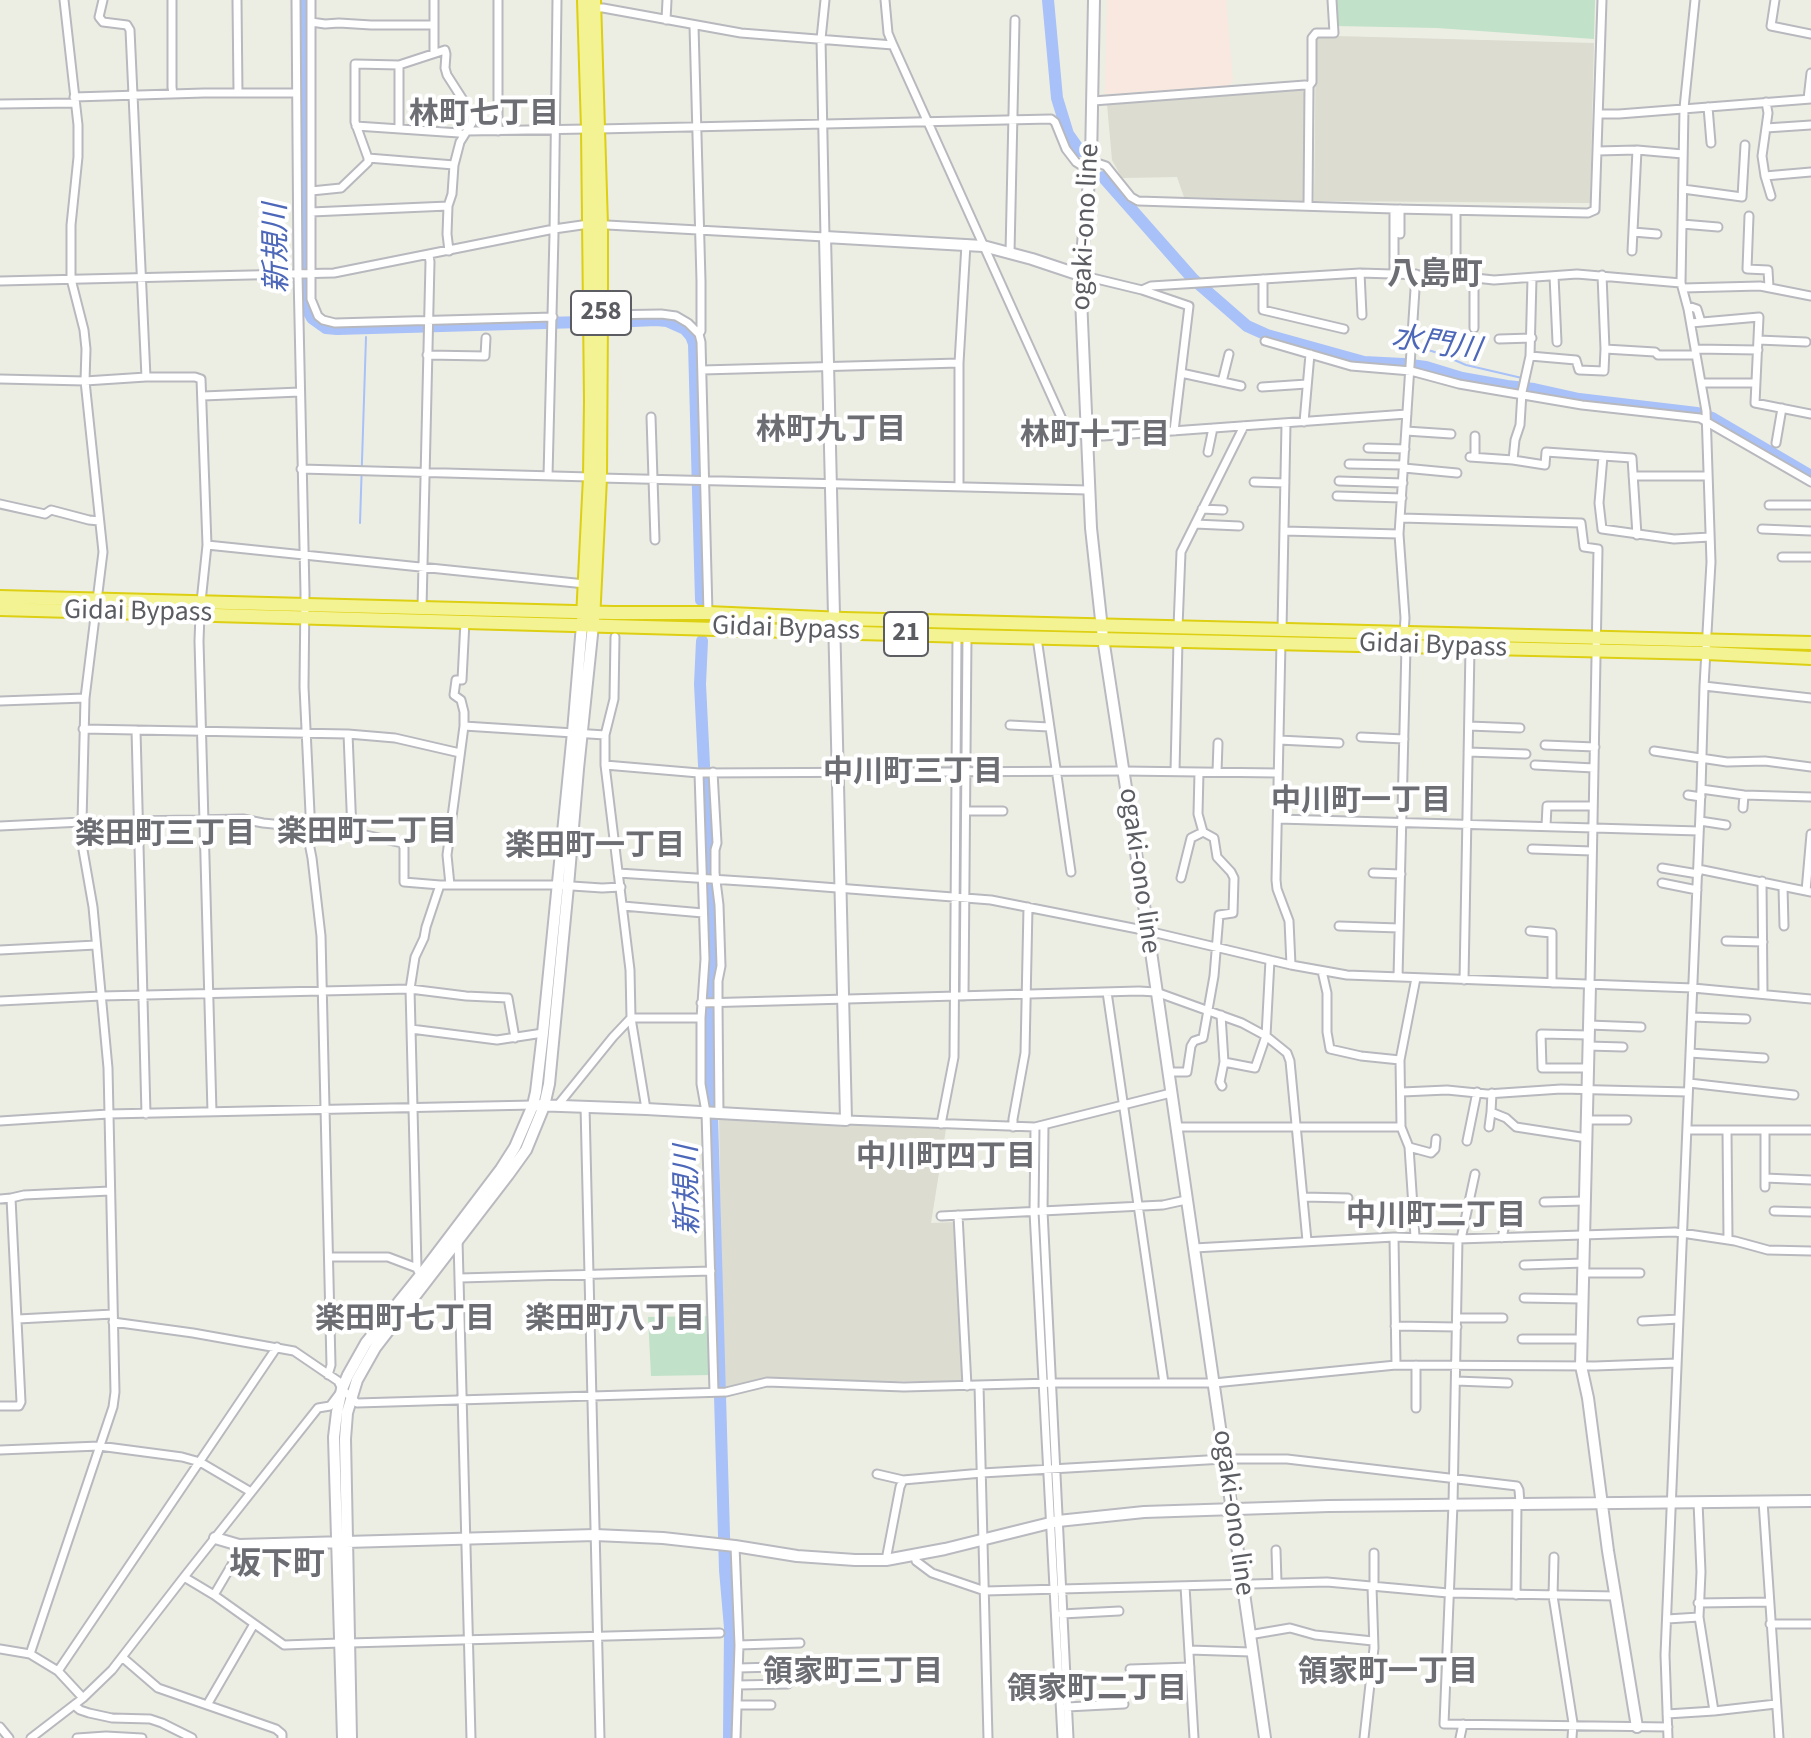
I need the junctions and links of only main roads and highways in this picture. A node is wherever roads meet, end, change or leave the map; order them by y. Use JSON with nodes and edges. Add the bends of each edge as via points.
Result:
{"nodes":[{"id":1,"x":591,"y":3,"type":"edge"},
{"id":2,"x":595,"y":224,"type":"junction"},
{"id":3,"x":595,"y":478,"type":"junction"},
{"id":4,"x":0,"y":597,"type":"edge"},
{"id":5,"x":96,"y":606,"type":"junction"},
{"id":6,"x":0,"y":609,"type":"edge"},
{"id":7,"x":304,"y":611,"type":"junction"},
{"id":8,"x":588,"y":619,"type":"junction"},
{"id":9,"x":834,"y":625,"type":"junction"},
{"id":10,"x":1103,"y":632,"type":"junction"},
{"id":11,"x":1405,"y":640,"type":"junction"},
{"id":12,"x":1811,"y":643,"type":"edge"},
{"id":13,"x":1597,"y":645,"type":"junction"},
{"id":14,"x":1707,"y":646,"type":"junction"},
{"id":15,"x":1811,"y":658,"type":"edge"}],
"edges":[{"from":1,"to":2,"type":"highway","number":"258"},
{"from":2,"to":3,"type":"highway","number":"258"},
{"from":2,"to":3,"type":"highway","number":"258","via":[[601,315]]},
{"from":3,"to":8,"type":"highway","number":"258"},
{"from":3,"to":8,"type":"highway","number":"258","via":[[585,584]]},
{"from":4,"to":5,"type":"highway","name":"Gidai Bypass","number":"21"},
{"from":5,"to":6,"type":"highway","name":"Gidai Bypass","number":"21"},
{"from":5,"to":7,"type":"highway","name":"Gidai Bypass","number":"21"},
{"from":7,"to":8,"type":"highway","name":"Gidai Bypass","number":"21","via":[[465,621]]},
{"from":7,"to":8,"type":"highway","name":"Gidai Bypass","number":"21","via":[[422,608]]},
{"from":8,"to":9,"type":"highway","name":"Gidai Bypass","number":"21"},
{"from":8,"to":9,"type":"highway","name":"Gidai Bypass","number":"21","via":[[708,613]]},
{"from":9,"to":10,"type":"highway","name":"Gidai Bypass","number":"21"},
{"from":9,"to":10,"type":"highway","name":"Gidai Bypass","number":"21","via":[[1037,638]]},
{"from":10,"to":11,"type":"highway","name":"Gidai Bypass","number":"21"},
{"from":11,"to":13,"type":"highway","name":"Gidai Bypass","number":"21"},
{"from":11,"to":13,"type":"highway","name":"Gidai Bypass","number":"21","via":[[1470,648]]},
{"from":12,"to":14,"type":"highway","name":"Gidai Bypass","number":"21"},
{"from":13,"to":14,"type":"highway","name":"Gidai Bypass","number":"21"},
{"from":14,"to":15,"type":"highway","name":"Gidai Bypass","number":"21"}]}
